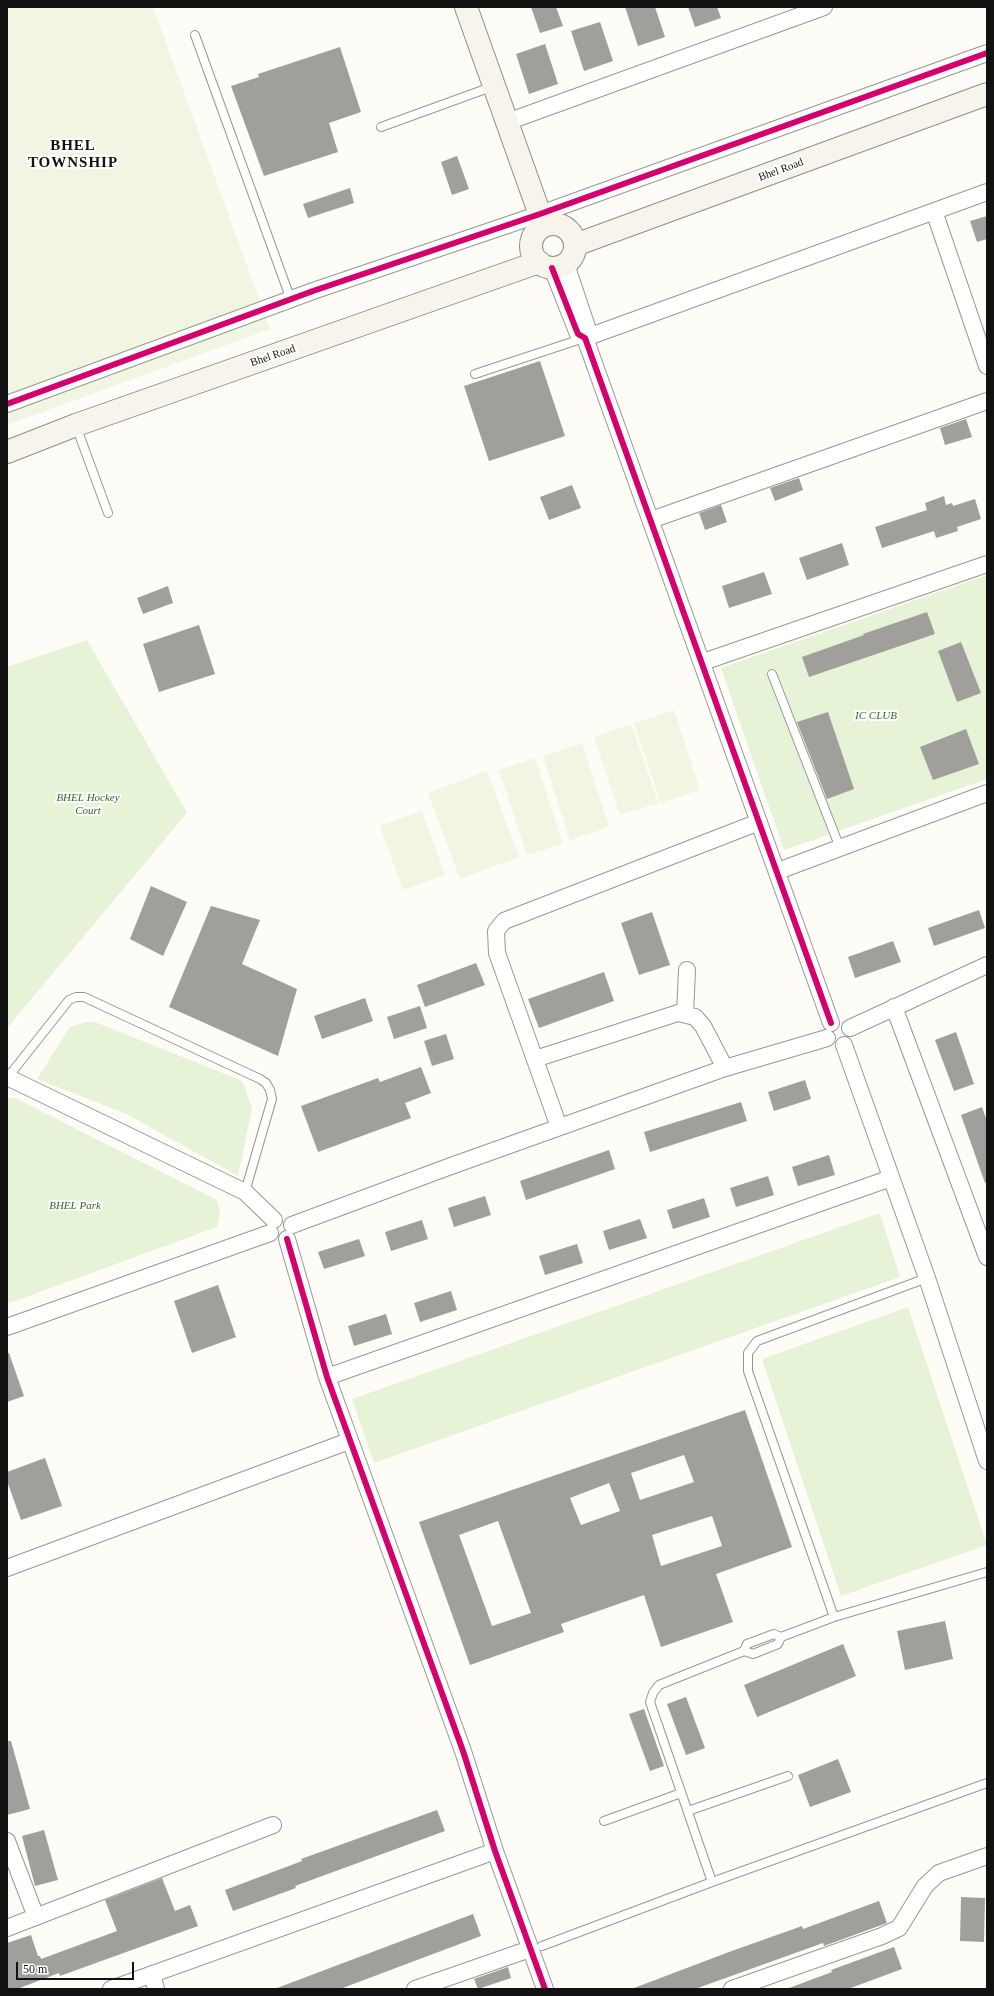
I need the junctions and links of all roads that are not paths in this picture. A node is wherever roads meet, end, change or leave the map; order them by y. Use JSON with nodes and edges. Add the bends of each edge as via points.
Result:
{"nodes":[{"id":1,"x":466,"y":7,"type":"edge"},
{"id":2,"x":824,"y":7,"type":"edge"},
{"id":3,"x":195,"y":35,"type":"dead end"},
{"id":4,"x":987,"y":53,"type":"edge"},
{"id":5,"x":494,"y":86,"type":"junction"},
{"id":6,"x":987,"y":94,"type":"edge"},
{"id":7,"x":507,"y":122,"type":"junction"},
{"id":8,"x":381,"y":127,"type":"dead end"},
{"id":9,"x":987,"y":192,"type":"edge"},
{"id":10,"x":934,"y":211,"type":"junction"},
{"id":11,"x":542,"y":220,"type":"junction"},
{"id":12,"x":558,"y":260,"type":"junction"},
{"id":13,"x":291,"y":300,"type":"junction"},
{"id":14,"x":585,"y":338,"type":"junction"},
{"id":15,"x":987,"y":366,"type":"edge"},
{"id":16,"x":475,"y":374,"type":"dead end"},
{"id":17,"x":987,"y":401,"type":"edge"},
{"id":18,"x":7,"y":404,"type":"edge"},
{"id":19,"x":76,"y":425,"type":"junction"},
{"id":20,"x":7,"y":452,"type":"edge"},
{"id":21,"x":108,"y":513,"type":"dead end"},
{"id":22,"x":651,"y":520,"type":"junction"},
{"id":23,"x":987,"y":564,"type":"edge"},
{"id":24,"x":703,"y":662,"type":"junction"},
{"id":25,"x":772,"y":674,"type":"dead end"},
{"id":26,"x":987,"y":793,"type":"edge"},
{"id":27,"x":759,"y":822,"type":"junction"},
{"id":28,"x":840,"y":848,"type":"junction"},
{"id":29,"x":778,"y":872,"type":"junction"},
{"id":30,"x":987,"y":965,"type":"edge"},
{"id":31,"x":687,"y":970,"type":"dead end"},
{"id":32,"x":894,"y":1007,"type":"junction"},
{"id":33,"x":685,"y":1014,"type":"junction"},
{"id":34,"x":850,"y":1028,"type":"junction"},
{"id":35,"x":829,"y":1030,"type":"junction"},
{"id":36,"x":844,"y":1045,"type":"junction"},
{"id":37,"x":535,"y":1059,"type":"junction"},
{"id":38,"x":725,"y":1068,"type":"junction"},
{"id":39,"x":7,"y":1077,"type":"edge"},
{"id":40,"x":559,"y":1127,"type":"junction"},
{"id":41,"x":891,"y":1178,"type":"junction"},
{"id":42,"x":245,"y":1192,"type":"junction"},
{"id":43,"x":272,"y":1226,"type":"junction"},
{"id":44,"x":290,"y":1232,"type":"junction"},
{"id":45,"x":987,"y":1257,"type":"edge"},
{"id":46,"x":927,"y":1278,"type":"junction"},
{"id":47,"x":7,"y":1327,"type":"edge"},
{"id":48,"x":327,"y":1377,"type":"junction"},
{"id":49,"x":349,"y":1441,"type":"junction"},
{"id":50,"x":987,"y":1459,"type":"edge"},
{"id":51,"x":7,"y":1568,"type":"edge"},
{"id":52,"x":987,"y":1572,"type":"edge"},
{"id":53,"x":834,"y":1617,"type":"junction"},
{"id":54,"x":788,"y":1776,"type":"dead end"},
{"id":55,"x":987,"y":1783,"type":"edge"},
{"id":56,"x":681,"y":1793,"type":"junction"},
{"id":57,"x":688,"y":1811,"type":"junction"},
{"id":58,"x":604,"y":1821,"type":"dead end"},
{"id":59,"x":273,"y":1825,"type":"dead end"},
{"id":60,"x":7,"y":1841,"type":"edge"},
{"id":61,"x":496,"y":1851,"type":"junction"},
{"id":62,"x":987,"y":1856,"type":"edge"},
{"id":63,"x":712,"y":1882,"type":"junction"},
{"id":64,"x":36,"y":1917,"type":"junction"},
{"id":65,"x":7,"y":1928,"type":"edge"},
{"id":66,"x":536,"y":1948,"type":"junction"},
{"id":67,"x":152,"y":1974,"type":"junction"},
{"id":68,"x":111,"y":1989,"type":"edge"},
{"id":69,"x":156,"y":1989,"type":"edge"},
{"id":70,"x":415,"y":1989,"type":"edge"},
{"id":71,"x":545,"y":1989,"type":"edge"},
{"id":72,"x":732,"y":1989,"type":"edge"}],
"edges":[{"from":1,"to":5,"type":"street"},
{"from":2,"to":7,"type":"street"},
{"from":3,"to":13,"type":"lane"},
{"from":4,"to":11,"type":"street"},
{"from":5,"to":7,"type":"street"},
{"from":5,"to":8,"type":"lane"},
{"from":6,"to":12,"type":"street","name":"Bhel Road"},
{"from":7,"to":11,"type":"street"},
{"from":9,"to":10,"type":"street"},
{"from":10,"to":14,"type":"street"},
{"from":10,"to":15,"type":"street"},
{"from":11,"to":12,"type":"street","via":[[531,243],[532,250]]},
{"from":11,"to":12,"type":"street","via":[[565,227],[574,238]]},
{"from":11,"to":13,"type":"street"},
{"from":12,"to":14,"type":"street","via":[[588,330]]},
{"from":12,"to":19,"type":"street","name":"Bhel Road"},
{"from":13,"to":18,"type":"street"},
{"from":14,"to":16,"type":"lane"},
{"from":14,"to":22,"type":"street"},
{"from":17,"to":22,"type":"street"},
{"from":19,"to":20,"type":"street","name":"Bhel Road"},
{"from":19,"to":21,"type":"lane"},
{"from":22,"to":24,"type":"street"},
{"from":23,"to":24,"type":"street"},
{"from":24,"to":27,"type":"street"},
{"from":25,"to":28,"type":"lane"},
{"from":26,"to":28,"type":"street"},
{"from":27,"to":29,"type":"street"},
{"from":27,"to":37,"type":"street","via":[[504,921],[496,931],[497,953]]},
{"from":28,"to":29,"type":"street"},
{"from":29,"to":35,"type":"street"},
{"from":30,"to":32,"type":"street"},
{"from":31,"to":33,"type":"street"},
{"from":32,"to":34,"type":"street"},
{"from":32,"to":45,"type":"street"},
{"from":33,"to":37,"type":"street","via":[[668,1016]]},
{"from":33,"to":38,"type":"street","via":[[695,1017],[702,1026]]},
{"from":34,"to":35,"type":"street","via":[[844,1022],[836,1021]]},
{"from":34,"to":36,"type":"street","via":[[851,1036]]},
{"from":35,"to":36,"type":"street","via":[[832,1044]]},
{"from":35,"to":38,"type":"street"},
{"from":36,"to":41,"type":"street"},
{"from":37,"to":40,"type":"street"},
{"from":38,"to":40,"type":"street"},
{"from":39,"to":42,"type":"street"},
{"from":39,"to":42,"type":"lane","via":[[69,1000],[84,997],[260,1079],[266,1083],[272,1099]]},
{"from":40,"to":44,"type":"street"},
{"from":41,"to":46,"type":"street"},
{"from":41,"to":48,"type":"street"},
{"from":42,"to":43,"type":"street"},
{"from":43,"to":44,"type":"street","via":[[275,1239]]},
{"from":43,"to":47,"type":"street"},
{"from":44,"to":48,"type":"street"},
{"from":46,"to":50,"type":"street"},
{"from":46,"to":53,"type":"lane","via":[[757,1341],[748,1353],[748,1371]]},
{"from":48,"to":49,"type":"street"},
{"from":49,"to":51,"type":"street"},
{"from":49,"to":61,"type":"street","via":[[463,1751]]},
{"from":52,"to":53,"type":"lane"},
{"from":53,"to":56,"type":"lane","via":[[781,1637],[778,1644],[754,1654],[744,1651],[659,1685],[650,1702]]},
{"from":54,"to":57,"type":"lane"},
{"from":55,"to":63,"type":"lane"},
{"from":56,"to":57,"type":"lane"},
{"from":56,"to":58,"type":"lane"},
{"from":57,"to":63,"type":"lane"},
{"from":59,"to":64,"type":"street"},
{"from":60,"to":64,"type":"street"},
{"from":61,"to":66,"type":"street"},
{"from":61,"to":67,"type":"street"},
{"from":62,"to":72,"type":"street","via":[[939,1873],[925,1886],[899,1928]]},
{"from":63,"to":66,"type":"lane"},
{"from":64,"to":65,"type":"street"},
{"from":66,"to":70,"type":"street"},
{"from":66,"to":71,"type":"street"},
{"from":67,"to":68,"type":"street"},
{"from":67,"to":69,"type":"street"}]}
